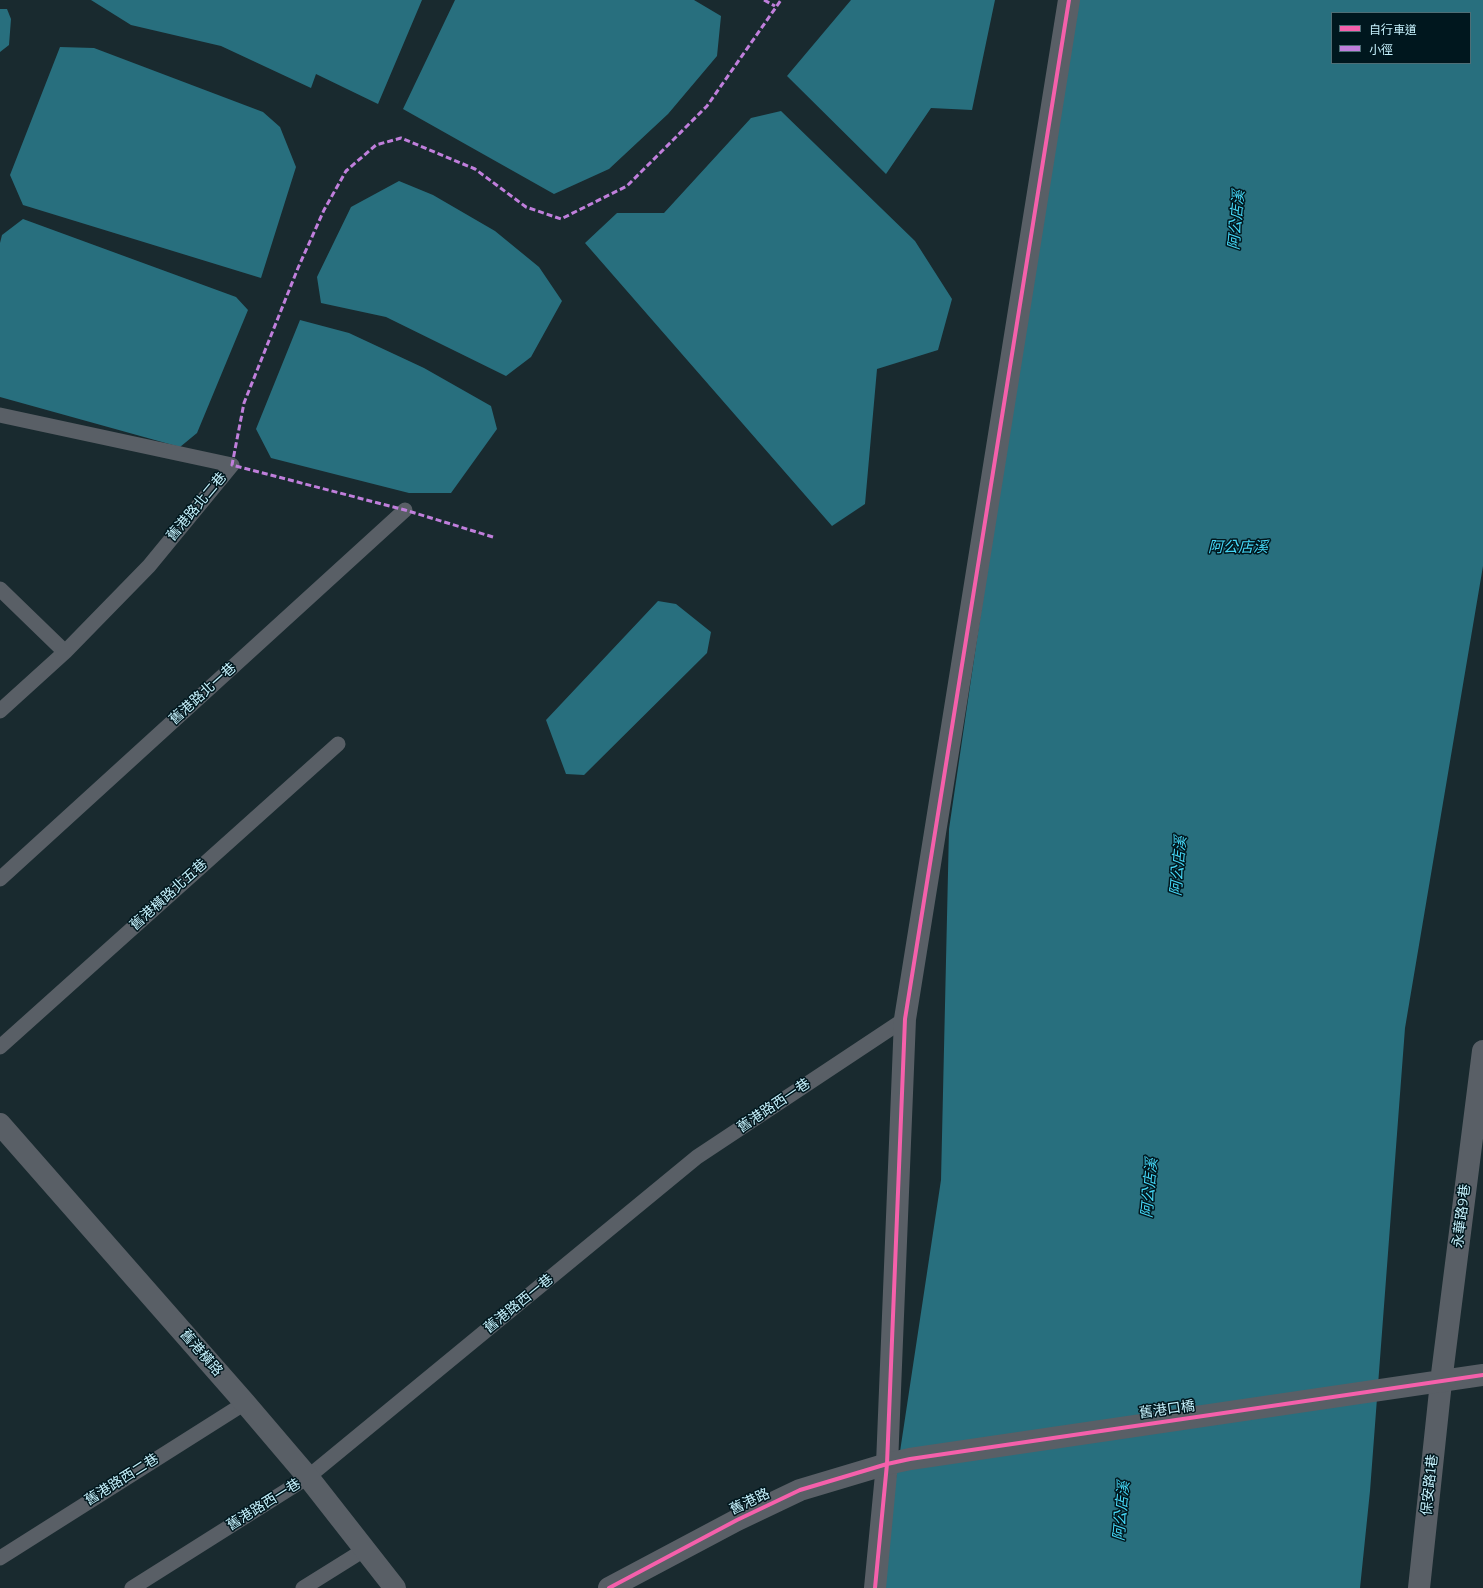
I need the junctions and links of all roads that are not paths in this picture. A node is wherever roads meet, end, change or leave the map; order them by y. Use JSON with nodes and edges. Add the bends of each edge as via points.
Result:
{"nodes":[{"id":1,"x":1069,"y":0,"type":"edge"},
{"id":2,"x":0,"y":415,"type":"edge"},
{"id":3,"x":405,"y":510,"type":"dead end"},
{"id":4,"x":0,"y":589,"type":"edge"},
{"id":5,"x":65,"y":652,"type":"junction"},
{"id":6,"x":0,"y":711,"type":"edge"},
{"id":7,"x":338,"y":744,"type":"dead end"},
{"id":8,"x":0,"y":879,"type":"edge"},
{"id":9,"x":905,"y":1019,"type":"junction"},
{"id":10,"x":0,"y":1047,"type":"edge"},
{"id":11,"x":1483,"y":1050,"type":"edge"},
{"id":12,"x":0,"y":1124,"type":"edge"},
{"id":13,"x":1483,"y":1375,"type":"edge"},
{"id":14,"x":1434,"y":1383,"type":"junction"},
{"id":15,"x":245,"y":1403,"type":"junction"},
{"id":16,"x":910,"y":1459,"type":"joint"},
{"id":17,"x":887,"y":1464,"type":"junction"},
{"id":18,"x":308,"y":1477,"type":"junction"},
{"id":19,"x":364,"y":1550,"type":"junction"},
{"id":20,"x":0,"y":1558,"type":"edge"},
{"id":21,"x":132,"y":1588,"type":"edge"},
{"id":22,"x":303,"y":1588,"type":"edge"},
{"id":23,"x":395,"y":1588,"type":"edge"},
{"id":24,"x":609,"y":1588,"type":"edge"},
{"id":25,"x":875,"y":1588,"type":"edge"},
{"id":26,"x":1419,"y":1588,"type":"edge"}],
"edges":[{"from":1,"to":9,"type":"street"},
{"from":2,"to":5,"type":"lane","name":"舊港路北二巷","via":[[232,465],[149,566]]},
{"from":3,"to":8,"type":"lane","name":"舊港路北一巷"},
{"from":4,"to":5,"type":"lane"},
{"from":5,"to":6,"type":"lane","name":"舊港路北二巷"},
{"from":7,"to":10,"type":"lane","name":"舊港橫路北五巷"},
{"from":9,"to":17,"type":"street"},
{"from":9,"to":18,"type":"lane","name":"舊港路西一巷","via":[[697,1158]]},
{"from":11,"to":14,"type":"street","name":"永華路9巷"},
{"from":12,"to":15,"type":"street","name":"舊港橫路"},
{"from":13,"to":14,"type":"street","name":"舊港口橋"},
{"from":14,"to":16,"type":"street","name":"舊港口橋"},
{"from":14,"to":26,"type":"street","name":"保安路1巷"},
{"from":15,"to":18,"type":"street","name":"舊港橫路"},
{"from":15,"to":20,"type":"lane","name":"舊港路西二巷"},
{"from":16,"to":17,"type":"street","name":"舊港路"},
{"from":17,"to":24,"type":"street","name":"舊港路","via":[[800,1490],[737,1520]]},
{"from":17,"to":25,"type":"street"},
{"from":18,"to":19,"type":"street","name":"舊港橫路"},
{"from":18,"to":21,"type":"lane","name":"舊港路西一巷"},
{"from":19,"to":22,"type":"lane"},
{"from":19,"to":23,"type":"street","name":"舊港橫路"}]}
